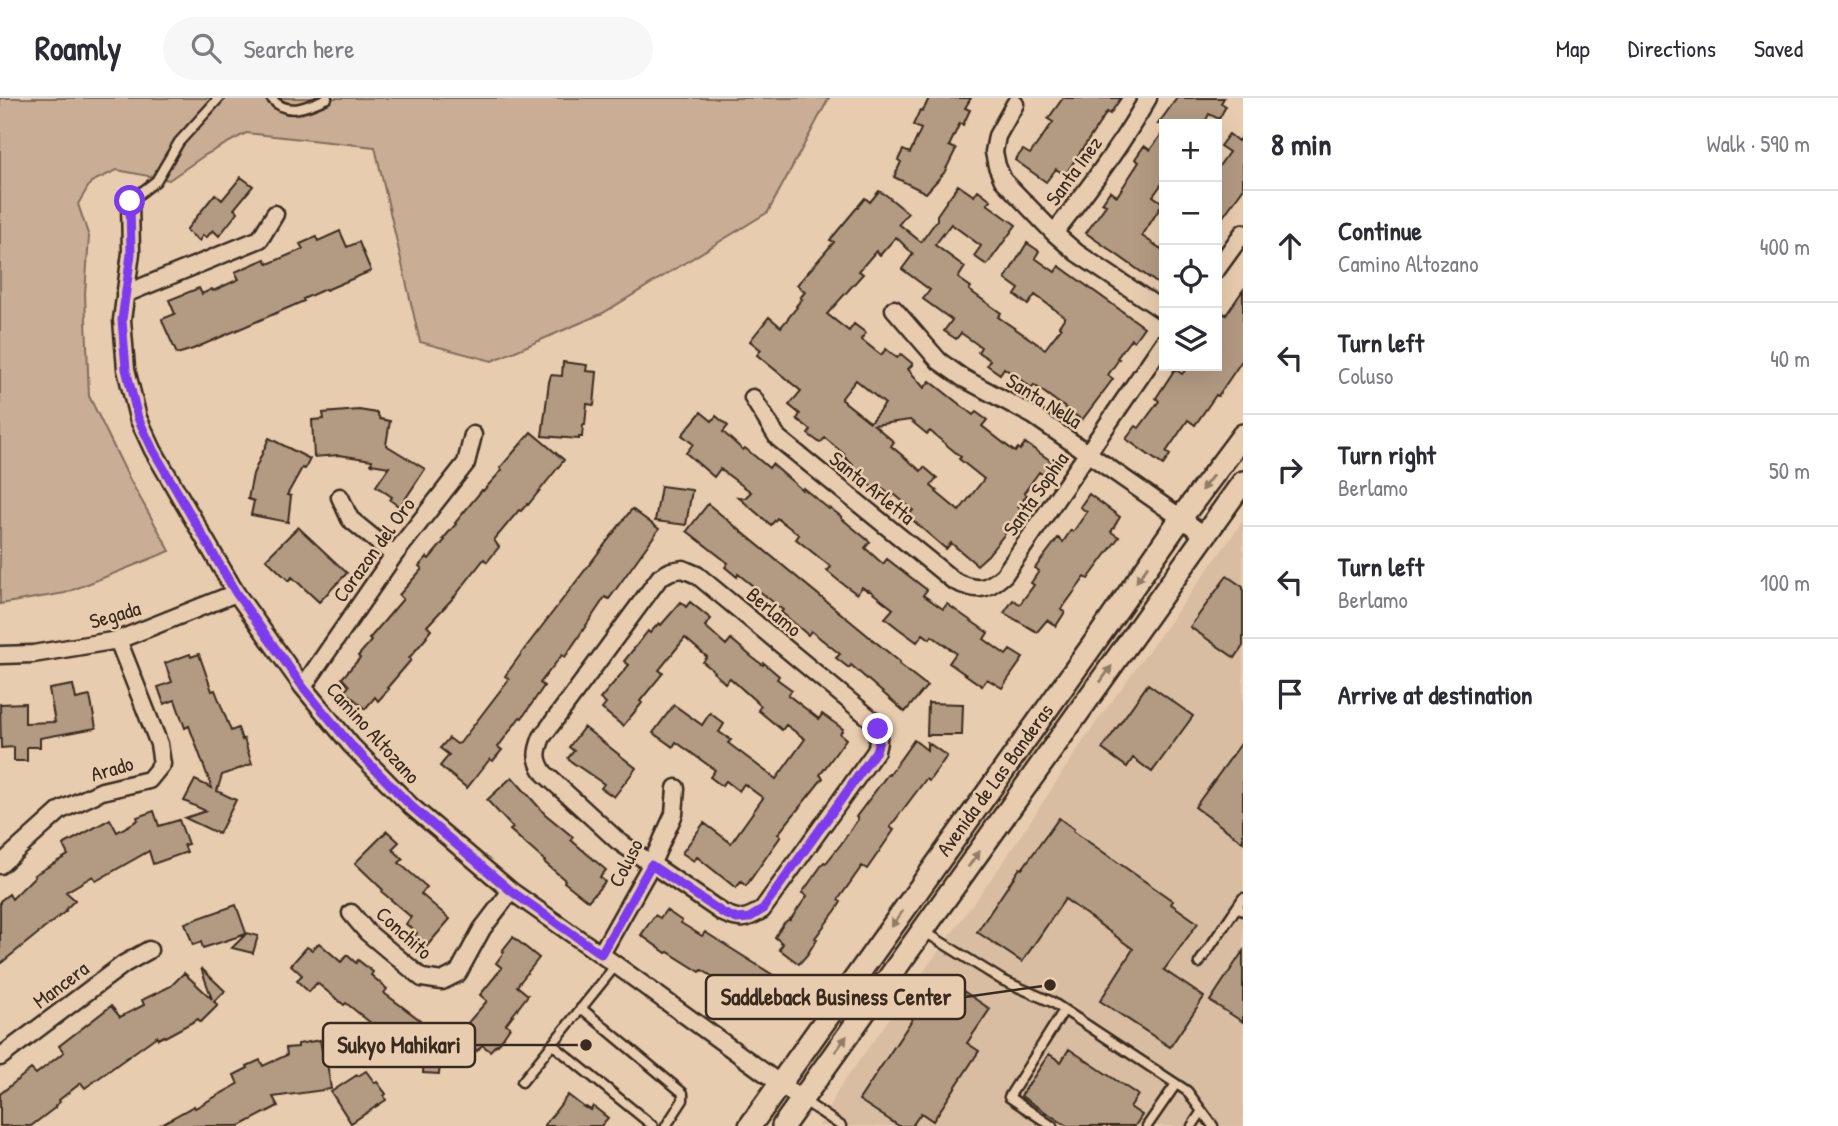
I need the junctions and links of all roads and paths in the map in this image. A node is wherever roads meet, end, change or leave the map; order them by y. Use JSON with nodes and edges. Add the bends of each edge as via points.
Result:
{"nodes":[{"id":1,"x":219,"y":98,"type":"edge"},
{"id":2,"x":271,"y":98,"type":"edge"},
{"id":3,"x":327,"y":98,"type":"edge"},
{"id":4,"x":1148,"y":98,"type":"edge"},
{"id":5,"x":1014,"y":104,"type":"dead end"},
{"id":6,"x":130,"y":201,"type":"joint"},
{"id":7,"x":275,"y":214,"type":"dead end"},
{"id":8,"x":1054,"y":233,"type":"junction"},
{"id":9,"x":1243,"y":233,"type":"edge"},
{"id":10,"x":1222,"y":262,"type":"edge"},
{"id":11,"x":125,"y":294,"type":"junction"},
{"id":12,"x":894,"y":309,"type":"dead end"},
{"id":13,"x":1159,"y":309,"type":"edge"},
{"id":14,"x":1159,"y":349,"type":"edge"},
{"id":15,"x":753,"y":398,"type":"dead end"},
{"id":16,"x":473,"y":435,"type":"dead end"},
{"id":17,"x":1243,"y":435,"type":"edge"},
{"id":18,"x":1089,"y":454,"type":"junction"},
{"id":19,"x":1243,"y":482,"type":"edge"},
{"id":20,"x":340,"y":497,"type":"dead end"},
{"id":21,"x":1181,"y":517,"type":"junction"},
{"id":22,"x":1205,"y":536,"type":"junction"},
{"id":23,"x":394,"y":555,"type":"junction"},
{"id":24,"x":980,"y":589,"type":"joint"},
{"id":25,"x":236,"y":593,"type":"junction"},
{"id":26,"x":117,"y":640,"type":"junction"},
{"id":27,"x":0,"y":655,"type":"edge"},
{"id":28,"x":303,"y":687,"type":"junction"},
{"id":29,"x":676,"y":788,"type":"dead end"},
{"id":30,"x":0,"y":865,"type":"edge"},
{"id":31,"x":651,"y":865,"type":"junction"},
{"id":32,"x":511,"y":891,"type":"junction"},
{"id":33,"x":1243,"y":898,"type":"edge"},
{"id":34,"x":1240,"y":909,"type":"edge"},
{"id":35,"x":351,"y":912,"type":"dead end"},
{"id":36,"x":922,"y":930,"type":"junction"},
{"id":37,"x":149,"y":950,"type":"dead end"},
{"id":38,"x":601,"y":954,"type":"junction"},
{"id":39,"x":1199,"y":963,"type":"dead end"},
{"id":40,"x":616,"y":965,"type":"junction"},
{"id":41,"x":581,"y":1008,"type":"junction"},
{"id":42,"x":1064,"y":1010,"type":"junction"},
{"id":43,"x":552,"y":1044,"type":"junction"},
{"id":44,"x":0,"y":1058,"type":"edge"},
{"id":45,"x":522,"y":1082,"type":"dead end"},
{"id":46,"x":779,"y":1083,"type":"junction"},
{"id":47,"x":1176,"y":1084,"type":"junction"},
{"id":48,"x":801,"y":1099,"type":"junction"},
{"id":49,"x":1202,"y":1111,"type":"junction"},
{"id":50,"x":653,"y":1126,"type":"edge"},
{"id":51,"x":666,"y":1126,"type":"edge"},
{"id":52,"x":750,"y":1126,"type":"edge"},
{"id":53,"x":783,"y":1126,"type":"edge"},
{"id":54,"x":841,"y":1126,"type":"edge"},
{"id":55,"x":1052,"y":1126,"type":"edge"},
{"id":56,"x":1147,"y":1126,"type":"edge"},
{"id":57,"x":1192,"y":1126,"type":"edge"},
{"id":58,"x":1213,"y":1126,"type":"edge"}],
"edges":[{"from":1,"to":6,"type":"lane","via":[[179,142],[156,181]]},
{"from":2,"to":3,"type":"lane","via":[[276,105],[296,110]]},
{"from":4,"to":8,"type":"street","name":"Santa Inez"},
{"from":5,"to":8,"type":"street","via":[[997,136],[997,166],[1003,180]]},
{"from":6,"to":11,"type":"street","name":"Camino Altozano","via":[[131,254]]},
{"from":7,"to":11,"type":"street","via":[[260,239]]},
{"from":8,"to":13,"type":"street","via":[[1077,254]]},
{"from":9,"to":10,"type":"street"},
{"from":11,"to":25,"type":"street","name":"Camino Altozano","via":[[126,369],[138,418]]},
{"from":12,"to":18,"type":"street","name":"Santa Nella","via":[[939,361]]},
{"from":14,"to":18,"type":"street","name":"Santa Sophia"},
{"from":15,"to":24,"type":"street","name":"Santa Arletta","via":[[778,438],[954,581]]},
{"from":16,"to":23,"type":"street","name":"Corazon del Oro","via":[[466,463]]},
{"from":17,"to":21,"type":"main road","name":"Avenida de Las Banderas","one_way":true},
{"from":18,"to":21,"type":"street","name":"Santa Nella"},
{"from":18,"to":24,"type":"street","name":"Santa Sophia","via":[[1004,575],[993,586]]},
{"from":19,"to":22,"type":"main road","name":"Avenida de Las Banderas"},
{"from":20,"to":23,"type":"street","via":[[349,519]]},
{"from":21,"to":22,"type":"street","name":"Santa Nella"},
{"from":21,"to":46,"type":"main road","name":"Avenida de Las Banderas","one_way":true},
{"from":36,"to":22,"type":"main road","name":"Avenida de Las Banderas","one_way":true},
{"from":23,"to":28,"type":"street","name":"Corazon del Oro"},
{"from":25,"to":26,"type":"street","name":"Segada"},
{"from":25,"to":28,"type":"street","name":"Camino Altozano"},
{"from":26,"to":27,"type":"street","name":"Segada"},
{"from":26,"to":30,"type":"street","name":"Arado","via":[[159,744],[162,764],[149,780],[102,791],[61,810]]},
{"from":28,"to":32,"type":"street","name":"Camino Altozano","via":[[411,806]]},
{"from":29,"to":31,"type":"street","name":"Coluso","via":[[674,814]]},
{"from":31,"to":31,"type":"street","name":"Berlamo","via":[[723,913],[749,918],[762,910],[879,741],[870,718],[697,575],[683,569],[660,577],[536,750],[544,773]]},
{"from":31,"to":38,"type":"street","name":"Coluso"},
{"from":32,"to":35,"type":"street","name":"Conchito","via":[[482,929],[458,973],[442,981],[422,978],[367,932]]},
{"from":32,"to":38,"type":"street","name":"Camino Altozano"},
{"from":33,"to":34,"type":"lane"},
{"from":34,"to":39,"type":"lane"},
{"from":36,"to":42,"type":"lane","via":[[1002,980]]},
{"from":48,"to":36,"type":"main road","name":"Avenida de Las Banderas","one_way":true},
{"from":37,"to":44,"type":"street","name":"Mancera"},
{"from":38,"to":40,"type":"street","name":"Camino Altozano"},
{"from":40,"to":41,"type":"lane"},
{"from":40,"to":46,"type":"street","name":"Camino Altozano"},
{"from":41,"to":43,"type":"lane"},
{"from":41,"to":51,"type":"lane","via":[[683,1093]]},
{"from":42,"to":47,"type":"lane"},
{"from":42,"to":55,"type":"lane","via":[[1009,1097]]},
{"from":43,"to":45,"type":"lane"},
{"from":43,"to":50,"type":"lane"},
{"from":46,"to":48,"type":"street","name":"Camino Altozano"},
{"from":46,"to":52,"type":"main road","name":"Avenida de Las Banderas"},
{"from":47,"to":49,"type":"lane"},
{"from":47,"to":56,"type":"lane"},
{"from":48,"to":53,"type":"main road","name":"Avenida de Las Banderas"},
{"from":48,"to":54,"type":"lane","name":"Camino Altozano"},
{"from":49,"to":57,"type":"lane"},
{"from":49,"to":58,"type":"lane"}]}
